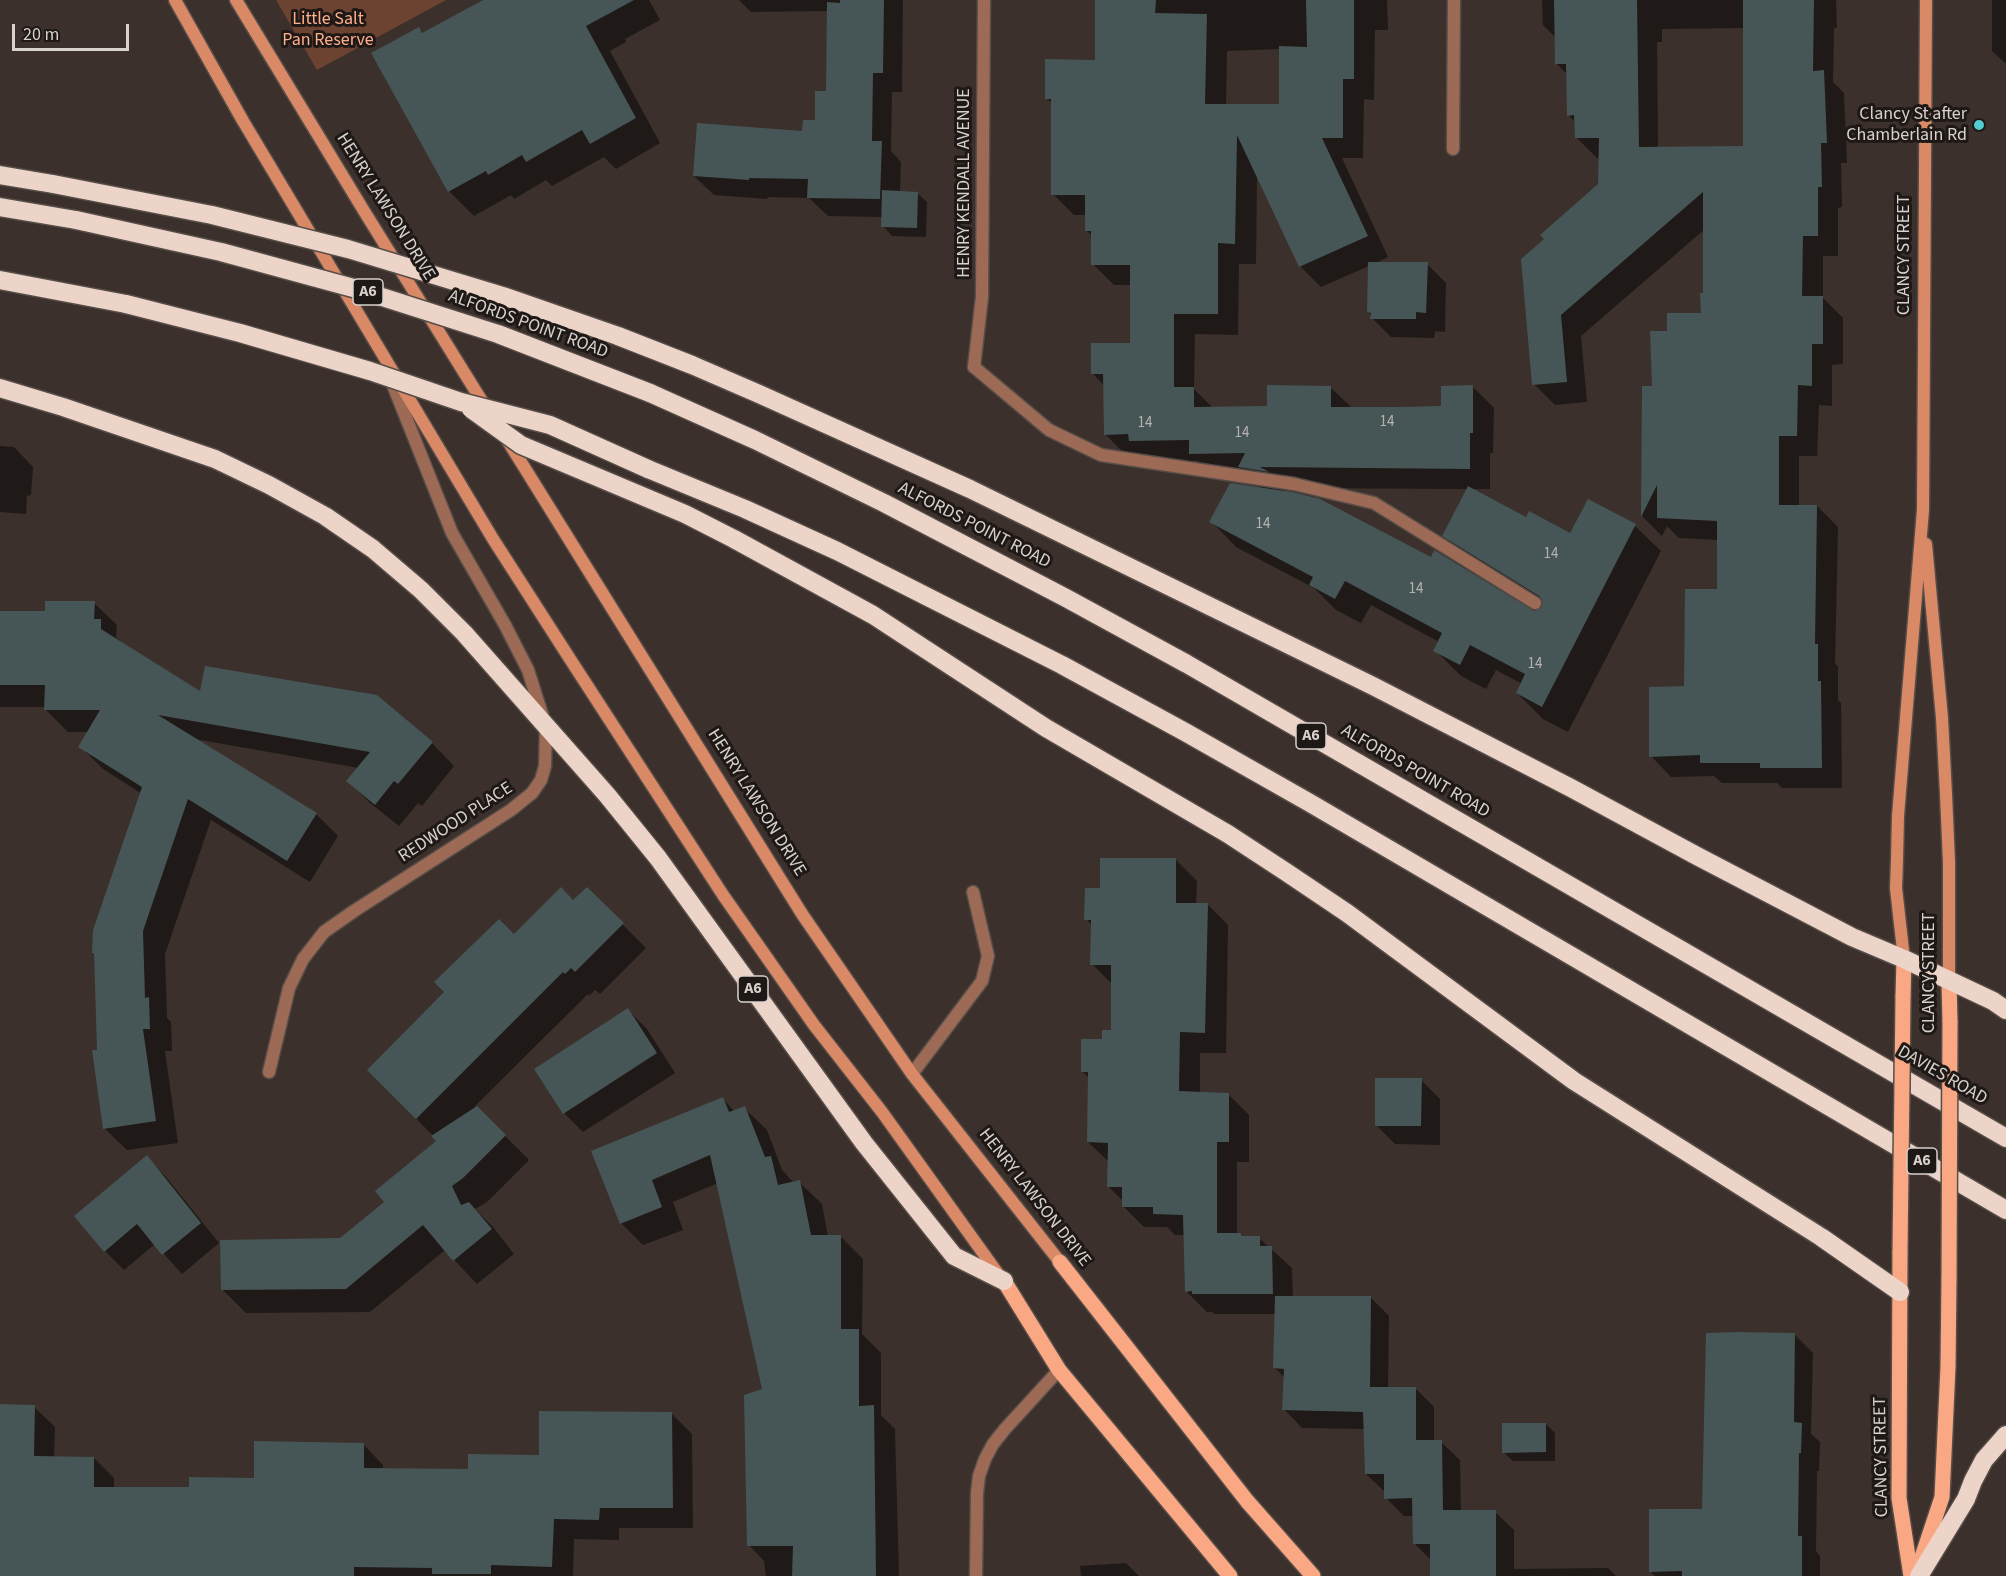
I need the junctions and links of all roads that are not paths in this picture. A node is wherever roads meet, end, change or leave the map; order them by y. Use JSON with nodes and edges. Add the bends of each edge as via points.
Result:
{"nodes":[{"id":1,"x":176,"y":0,"type":"edge"},
{"id":2,"x":236,"y":0,"type":"edge"},
{"id":3,"x":984,"y":0,"type":"edge"},
{"id":4,"x":1454,"y":0,"type":"edge"},
{"id":5,"x":1926,"y":0,"type":"edge"},
{"id":6,"x":1453,"y":149,"type":"dead end"},
{"id":7,"x":0,"y":175,"type":"edge"},
{"id":8,"x":0,"y":207,"type":"edge"},
{"id":9,"x":0,"y":280,"type":"edge"},
{"id":10,"x":375,"y":339,"type":"junction"},
{"id":11,"x":0,"y":388,"type":"edge"},
{"id":12,"x":0,"y":398,"type":"edge"},
{"id":13,"x":461,"y":402,"type":"junction"},
{"id":14,"x":63,"y":407,"type":"junction"},
{"id":15,"x":1923,"y":510,"type":"junction"},
{"id":16,"x":1535,"y":603,"type":"dead end"},
{"id":17,"x":546,"y":727,"type":"junction"},
{"id":18,"x":973,"y":892,"type":"dead end"},
{"id":19,"x":1904,"y":959,"type":"junction"},
{"id":20,"x":1949,"y":982,"type":"junction"},
{"id":21,"x":2006,"y":1010,"type":"edge"},
{"id":22,"x":1857,"y":1050,"type":"joint"},
{"id":23,"x":269,"y":1072,"type":"dead end"},
{"id":24,"x":912,"y":1074,"type":"junction"},
{"id":25,"x":2006,"y":1138,"type":"edge"},
{"id":26,"x":2006,"y":1210,"type":"edge"},
{"id":27,"x":1060,"y":1262,"type":"joint"},
{"id":28,"x":1004,"y":1281,"type":"junction"},
{"id":29,"x":1900,"y":1292,"type":"junction"},
{"id":30,"x":1059,"y":1370,"type":"junction"},
{"id":31,"x":2006,"y":1435,"type":"edge"},
{"id":32,"x":976,"y":1576,"type":"edge"},
{"id":33,"x":1230,"y":1576,"type":"edge"},
{"id":34,"x":1313,"y":1576,"type":"edge"},
{"id":35,"x":1911,"y":1576,"type":"edge"},
{"id":36,"x":1917,"y":1576,"type":"edge"}],
"edges":[{"from":1,"to":10,"type":"main road","via":[[243,121]]},
{"from":2,"to":24,"type":"main road","name":"HENRY LAWSON DRIVE","via":[[802,914]]},
{"from":3,"to":16,"type":"street","name":"HENRY KENDALL AVENUE","via":[[982,297],[974,367],[1049,430],[1101,455],[1294,484],[1374,503]]},
{"from":4,"to":6,"type":"street"},
{"from":5,"to":15,"type":"main road","name":"CLANCY STREET"},
{"from":7,"to":19,"type":"highway","bridge":true,"via":[[212,215],[420,269],[618,336],[749,389],[970,489],[1384,691],[1852,937]]},
{"from":8,"to":22,"type":"highway","name":"ALFORDS POINT ROAD","number":"A6","bridge":true,"via":[[221,252],[357,289],[498,334],[650,393],[755,440],[884,503],[1187,664]]},
{"from":9,"to":13,"type":"highway","number":"A6","bridge":true,"via":[[126,304],[240,333]]},
{"from":10,"to":17,"type":"street","name":"REDWOOD PLACE","via":[[452,533],[528,670]]},
{"from":10,"to":28,"type":"main road","via":[[493,539],[723,895]]},
{"from":11,"to":14,"type":"highway","number":"A6"},
{"from":12,"to":14,"type":"highway"},
{"from":13,"to":26,"type":"highway","number":"A6","bridge":true,"via":[[550,425],[745,508],[1062,665],[1185,732]]},
{"from":13,"to":29,"type":"highway","bridge":true,"via":[[521,446],[685,514],[873,615],[1046,728],[1228,834],[1347,913],[1574,1082],[1821,1237]]},
{"from":14,"to":17,"type":"highway","number":"A6","via":[[215,459],[325,516],[373,549],[421,590]]},
{"from":15,"to":19,"type":"main road","name":"CLANCY STREET","via":[[1898,816],[1896,888]]},
{"from":15,"to":20,"type":"main road","name":"CLANCY STREET","via":[[1942,718],[1949,862]]},
{"from":17,"to":23,"type":"street","name":"REDWOOD PLACE","via":[[545,766],[542,780],[532,793],[324,932],[303,959],[289,988]]},
{"from":17,"to":28,"type":"highway","number":"A6","via":[[658,858],[864,1143],[954,1256]]},
{"from":18,"to":24,"type":"street","via":[[988,956],[982,981]]},
{"from":19,"to":20,"type":"highway"},
{"from":19,"to":29,"type":"main road","name":"CLANCY STREET","bridge":true},
{"from":20,"to":21,"type":"highway"},
{"from":20,"to":36,"type":"main road","name":"CLANCY STREET","bridge":true,"via":[[1948,1367],[1942,1497]]},
{"from":22,"to":25,"type":"highway","name":"DAVIES ROAD","number":"A6"},
{"from":24,"to":27,"type":"main road","name":"HENRY LAWSON DRIVE"},
{"from":27,"to":34,"type":"main road","name":"HENRY LAWSON DRIVE","via":[[1247,1501]]},
{"from":28,"to":30,"type":"main road"},
{"from":29,"to":35,"type":"main road","name":"CLANCY STREET","via":[[1899,1498]]},
{"from":30,"to":32,"type":"street","via":[[1005,1429],[985,1459],[979,1476]]},
{"from":30,"to":33,"type":"main road"},
{"from":31,"to":36,"type":"highway","via":[[1984,1460],[1966,1499]]}]}
